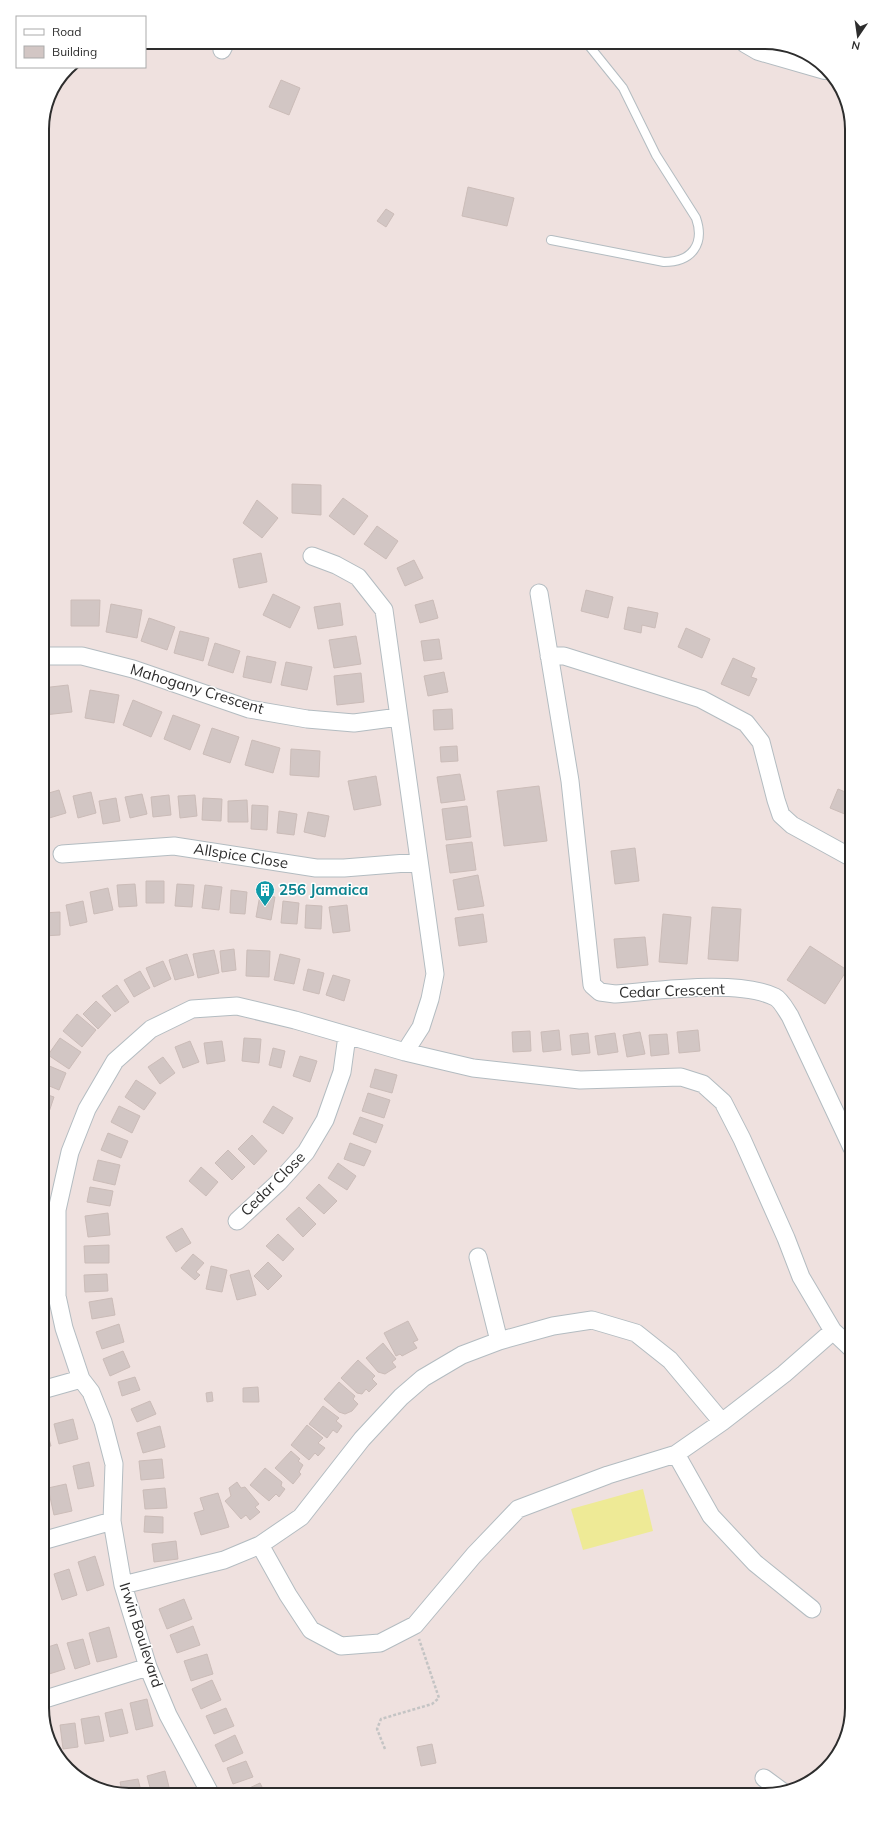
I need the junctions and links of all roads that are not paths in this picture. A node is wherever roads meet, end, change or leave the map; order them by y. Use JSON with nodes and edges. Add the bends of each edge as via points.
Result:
{"nodes":[{"id":1,"x":592,"y":49,"type":"edge"},
{"id":2,"x":759,"y":49,"type":"edge"},
{"id":3,"x":813,"y":65,"type":"edge"},
{"id":4,"x":551,"y":240,"type":"dead end"},
{"id":5,"x":312,"y":556,"type":"dead end"},
{"id":6,"x":538,"y":593,"type":"dead end"},
{"id":7,"x":49,"y":656,"type":"edge"},
{"id":8,"x":549,"y":656,"type":"junction"},
{"id":9,"x":399,"y":717,"type":"junction"},
{"id":10,"x":845,"y":853,"type":"edge"},
{"id":11,"x":62,"y":854,"type":"dead end"},
{"id":12,"x":419,"y":862,"type":"junction"},
{"id":13,"x":347,"y":1036,"type":"junction"},
{"id":14,"x":405,"y":1052,"type":"junction"},
{"id":15,"x":845,"y":1133,"type":"edge"},
{"id":16,"x":237,"y":1221,"type":"dead end"},
{"id":17,"x":478,"y":1257,"type":"dead end"},
{"id":18,"x":833,"y":1330,"type":"junction"},
{"id":19,"x":499,"y":1341,"type":"junction"},
{"id":20,"x":845,"y":1342,"type":"edge"},
{"id":21,"x":81,"y":1380,"type":"junction"},
{"id":22,"x":49,"y":1388,"type":"edge"},
{"id":23,"x":722,"y":1422,"type":"junction"},
{"id":24,"x":676,"y":1454,"type":"junction"},
{"id":25,"x":112,"y":1521,"type":"junction"},
{"id":26,"x":49,"y":1539,"type":"edge"},
{"id":27,"x":260,"y":1545,"type":"junction"},
{"id":28,"x":123,"y":1585,"type":"junction"},
{"id":29,"x":812,"y":1609,"type":"dead end"},
{"id":30,"x":148,"y":1667,"type":"junction"},
{"id":31,"x":49,"y":1698,"type":"edge"},
{"id":32,"x":764,"y":1778,"type":"dead end"},
{"id":33,"x":776,"y":1787,"type":"edge"},
{"id":34,"x":207,"y":1788,"type":"edge"}],
"edges":[{"from":1,"to":4,"type":"lane","via":[[623,88],[656,154],[696,218],[699,237],[697,246],[691,254],[674,262]]},
{"from":2,"to":3,"type":"street"},
{"from":5,"to":9,"type":"street","via":[[358,577],[384,610]]},
{"from":6,"to":8,"type":"street"},
{"from":7,"to":9,"type":"street","name":"Mahogany Crescent","via":[[82,656],[133,669],[249,709],[307,720],[354,723]]},
{"from":8,"to":10,"type":"street","via":[[564,656],[701,699],[746,723],[761,742],[782,815],[792,825]]},
{"from":8,"to":15,"type":"street","name":"Cedar Crescent","via":[[570,781],[592,986],[600,992],[615,994],[715,987],[759,991],[776,998],[790,1016]]},
{"from":9,"to":12,"type":"street"},
{"from":11,"to":12,"type":"street","name":"Allspice Close","via":[[174,846],[316,868]]},
{"from":12,"to":14,"type":"street","via":[[435,974],[421,1027]]},
{"from":13,"to":14,"type":"street","name":"Irwin Boulevard"},
{"from":13,"to":16,"type":"street","name":"Cedar Close","via":[[342,1072],[325,1120],[306,1152],[279,1182]]},
{"from":13,"to":21,"type":"street","name":"Irwin Boulevard","via":[[237,1006],[192,1009],[151,1029],[115,1061],[87,1109],[73,1145],[57,1210],[57,1296],[64,1328]]},
{"from":14,"to":18,"type":"street","name":"Irwin Boulevard","via":[[473,1068],[573,1079],[681,1077],[703,1084],[723,1102],[742,1139],[801,1277]]},
{"from":17,"to":19,"type":"street"},
{"from":18,"to":20,"type":"street","name":"Irwin Boulevard"},
{"from":18,"to":23,"type":"street","via":[[784,1374]]},
{"from":19,"to":23,"type":"street","via":[[553,1326],[592,1320],[636,1333],[670,1360]]},
{"from":19,"to":27,"type":"street","via":[[462,1355],[423,1378],[401,1397],[362,1439],[301,1517]]},
{"from":21,"to":22,"type":"street"},
{"from":21,"to":25,"type":"street","name":"Irwin Boulevard","via":[[91,1392],[100,1414],[114,1464]]},
{"from":23,"to":24,"type":"street"},
{"from":24,"to":27,"type":"street","via":[[608,1475],[518,1509],[415,1625],[380,1643],[341,1646],[311,1630]]},
{"from":24,"to":29,"type":"street","via":[[711,1516],[755,1563]]},
{"from":25,"to":26,"type":"street"},
{"from":25,"to":28,"type":"street","name":"Irwin Boulevard"},
{"from":27,"to":28,"type":"street","via":[[224,1560]]},
{"from":28,"to":30,"type":"street","name":"Irwin Boulevard"},
{"from":30,"to":31,"type":"street"},
{"from":30,"to":34,"type":"street","name":"Irwin Boulevard","via":[[168,1715]]},
{"from":32,"to":33,"type":"street"}]}
